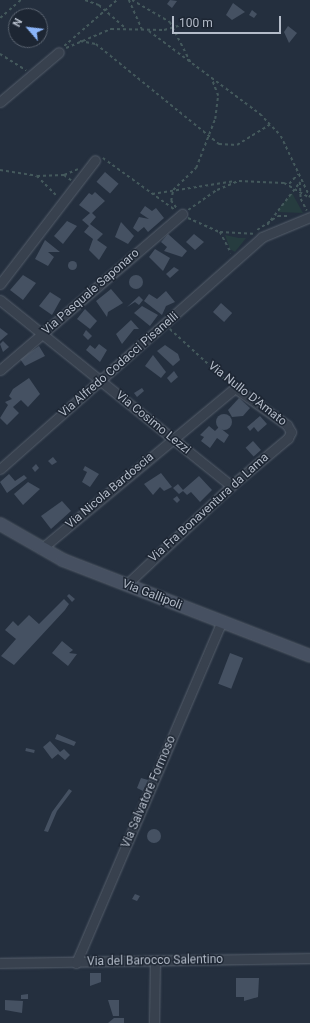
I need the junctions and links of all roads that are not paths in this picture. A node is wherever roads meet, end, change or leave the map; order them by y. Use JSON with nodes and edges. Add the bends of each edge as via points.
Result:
{"nodes":[{"id":1,"x":59,"y":52,"type":"road end"},
{"id":2,"x":0,"y":102,"type":"edge"},
{"id":3,"x":95,"y":160,"type":"road end"},
{"id":4,"x":182,"y":214,"type":"road end"},
{"id":5,"x":310,"y":215,"type":"edge"},
{"id":6,"x":0,"y":284,"type":"edge"},
{"id":7,"x":0,"y":300,"type":"edge"},
{"id":8,"x":42,"y":334,"type":"junction"},
{"id":9,"x":0,"y":370,"type":"edge"},
{"id":10,"x":102,"y":381,"type":"junction"},
{"id":11,"x":235,"y":388,"type":"joint"},
{"id":12,"x":291,"y":432,"type":"joint"},
{"id":13,"x":173,"y":439,"type":"junction"},
{"id":14,"x":0,"y":468,"type":"edge"},
{"id":15,"x":231,"y":486,"type":"junction"},
{"id":16,"x":0,"y":524,"type":"edge"},
{"id":17,"x":41,"y":549,"type":"junction"},
{"id":18,"x":126,"y":585,"type":"junction"},
{"id":19,"x":222,"y":621,"type":"junction"},
{"id":20,"x":310,"y":656,"type":"edge"},
{"id":21,"x":310,"y":958,"type":"edge"},
{"id":22,"x":155,"y":961,"type":"junction"},
{"id":23,"x":0,"y":963,"type":"edge"},
{"id":24,"x":76,"y":963,"type":"junction"},
{"id":25,"x":154,"y":1023,"type":"edge"}],
"edges":[{"from":1,"to":2,"type":"street"},
{"from":3,"to":6,"type":"street"},
{"from":4,"to":8,"type":"street","name":"Via Pasquale Saponaro"},
{"from":5,"to":10,"type":"street","name":"Via Alfredo Codacci Pisanelli","via":[[262,236]]},
{"from":7,"to":8,"type":"street","name":"Via Cosimo Lezzi"},
{"from":8,"to":9,"type":"street","name":"Via Pasquale Saponaro"},
{"from":8,"to":10,"type":"street","name":"Via Cosimo Lezzi"},
{"from":10,"to":13,"type":"street","name":"Via Cosimo Lezzi"},
{"from":10,"to":14,"type":"street","name":"Via Alfredo Codacci Pisanelli"},
{"from":11,"to":12,"type":"street","name":"Via Nullo D'Amato","via":[[287,425]]},
{"from":11,"to":13,"type":"street","name":"Via Nicola Bardoscia"},
{"from":12,"to":15,"type":"street","name":"Via Fra Bonaventura da Lama","via":[[288,438]]},
{"from":13,"to":15,"type":"street","name":"Via Cosimo Lezzi"},
{"from":13,"to":17,"type":"street","name":"Via Nicola Bardoscia"},
{"from":15,"to":18,"type":"street","name":"Via Fra Bonaventura da Lama"},
{"from":16,"to":17,"type":"main road","name":"Via Gallipoli"},
{"from":17,"to":18,"type":"main road","name":"Via Gallipoli"},
{"from":18,"to":19,"type":"main road","name":"Via Gallipoli"},
{"from":19,"to":20,"type":"main road","name":"Via Gallipoli"},
{"from":19,"to":24,"type":"street","name":"Via Salvatore Formoso"},
{"from":21,"to":22,"type":"street","name":"Via del Barocco Salentino"},
{"from":22,"to":24,"type":"street","name":"Via del Barocco Salentino"},
{"from":22,"to":25,"type":"street"},
{"from":23,"to":24,"type":"street","name":"Via del Barocco Salentino"}]}
